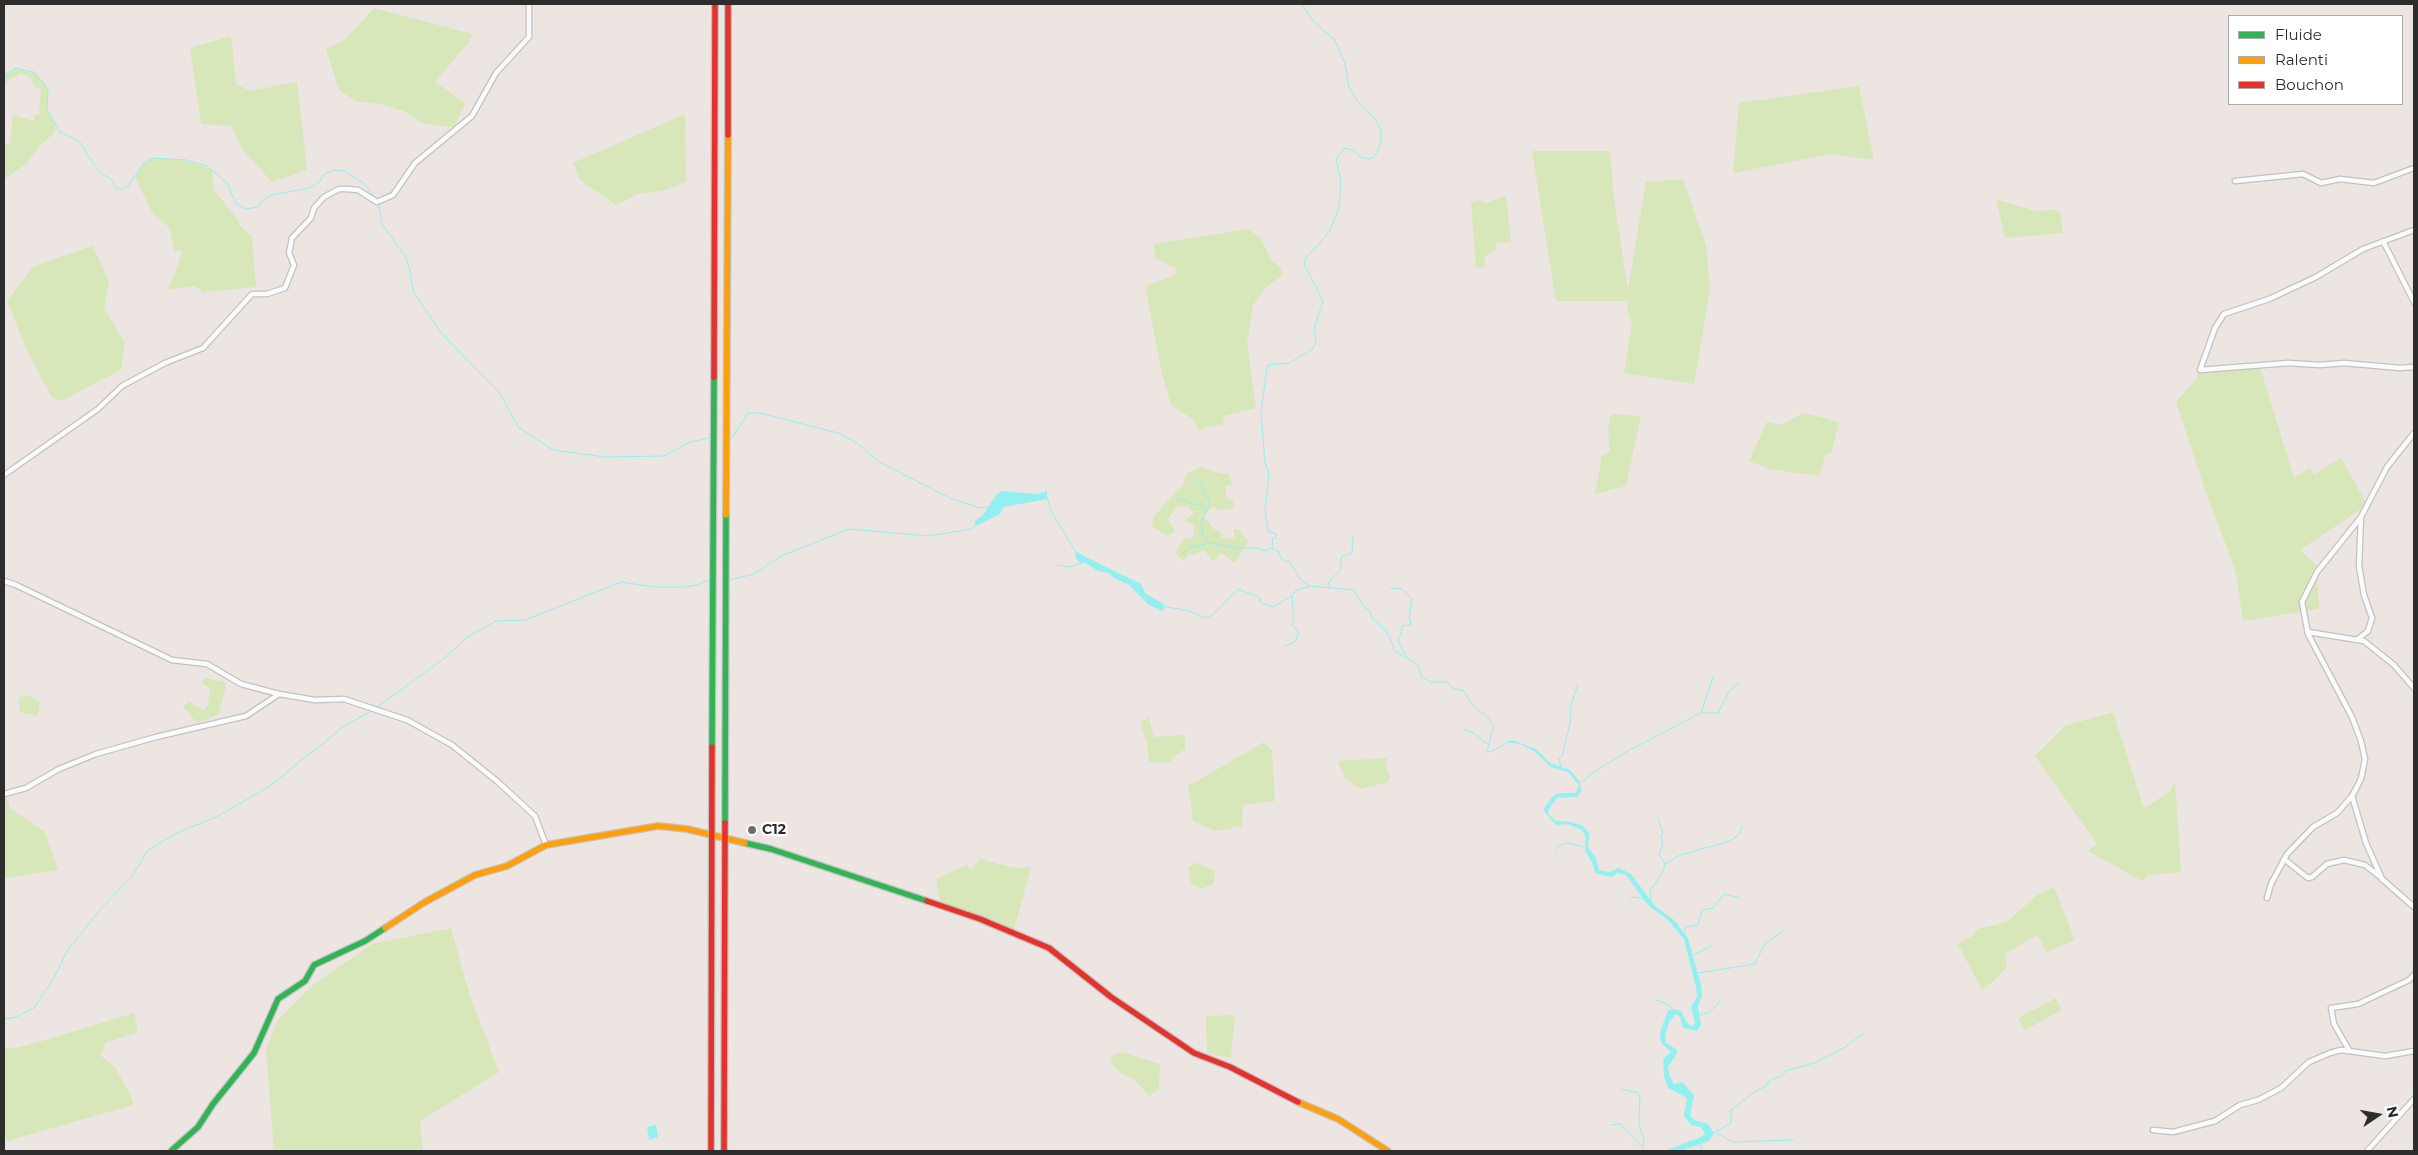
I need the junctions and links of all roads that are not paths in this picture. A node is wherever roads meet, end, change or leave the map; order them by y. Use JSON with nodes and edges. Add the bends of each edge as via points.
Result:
{"nodes":[{"id":1,"x":529,"y":4,"type":"edge"},
{"id":2,"x":715,"y":4,"type":"edge"},
{"id":3,"x":728,"y":4,"type":"edge"},
{"id":4,"x":2414,"y":168,"type":"edge"},
{"id":5,"x":2235,"y":181,"type":"dead end"},
{"id":6,"x":2414,"y":230,"type":"edge"},
{"id":7,"x":2383,"y":241,"type":"junction"},
{"id":8,"x":2414,"y":302,"type":"edge"},
{"id":9,"x":2414,"y":367,"type":"edge"},
{"id":10,"x":2414,"y":433,"type":"edge"},
{"id":11,"x":4,"y":475,"type":"edge"},
{"id":12,"x":2361,"y":516,"type":"junction"},
{"id":13,"x":4,"y":581,"type":"edge"},
{"id":14,"x":2308,"y":632,"type":"junction"},
{"id":15,"x":2358,"y":639,"type":"junction"},
{"id":16,"x":2414,"y":688,"type":"edge"},
{"id":17,"x":278,"y":694,"type":"junction"},
{"id":18,"x":4,"y":794,"type":"edge"},
{"id":19,"x":2352,"y":796,"type":"junction"},
{"id":20,"x":712,"y":834,"type":"junction"},
{"id":21,"x":546,"y":845,"type":"junction"},
{"id":22,"x":2284,"y":859,"type":"junction"},
{"id":23,"x":2382,"y":879,"type":"junction"},
{"id":24,"x":2267,"y":898,"type":"dead end"},
{"id":25,"x":2414,"y":907,"type":"edge"},
{"id":26,"x":2414,"y":975,"type":"edge"},
{"id":27,"x":2349,"y":1050,"type":"junction"},
{"id":28,"x":2414,"y":1051,"type":"edge"},
{"id":29,"x":2414,"y":1098,"type":"edge"},
{"id":30,"x":2153,"y":1130,"type":"dead end"},
{"id":31,"x":171,"y":1151,"type":"edge"},
{"id":32,"x":711,"y":1151,"type":"edge"},
{"id":33,"x":724,"y":1151,"type":"edge"},
{"id":34,"x":1388,"y":1151,"type":"edge"},
{"id":35,"x":2367,"y":1151,"type":"edge"}],
"edges":[{"from":1,"to":11,"type":"street","via":[[529,37],[496,73],[472,116],[415,163],[393,195],[377,202],[358,190],[347,188],[324,197],[314,208],[311,218],[292,238],[289,253],[294,265],[285,288],[267,294],[252,294],[203,348],[165,363],[122,386],[98,409]]},
{"from":2,"to":20,"type":"main road"},
{"from":3,"to":33,"type":"main road"},
{"from":4,"to":5,"type":"street","via":[[2374,183],[2340,179],[2321,183],[2303,174]]},
{"from":6,"to":7,"type":"street"},
{"from":7,"to":8,"type":"street"},
{"from":7,"to":9,"type":"street","via":[[2269,299],[2224,314],[2215,328],[2200,370],[2288,363]]},
{"from":10,"to":12,"type":"street","via":[[2387,467]]},
{"from":12,"to":14,"type":"street","via":[[2317,572],[2302,602]]},
{"from":12,"to":15,"type":"street","via":[[2359,566],[2372,618],[2368,631]]},
{"from":13,"to":17,"type":"street","via":[[172,660],[207,664],[241,684]]},
{"from":14,"to":15,"type":"street"},
{"from":14,"to":19,"type":"street","via":[[2352,717],[2363,748],[2362,775]]},
{"from":15,"to":16,"type":"street","via":[[2394,665]]},
{"from":17,"to":18,"type":"street","via":[[246,716],[96,754],[59,769],[26,788]]},
{"from":17,"to":21,"type":"street","via":[[357,702],[407,720],[438,736],[498,782],[535,816]]},
{"from":19,"to":22,"type":"street","via":[[2337,812],[2310,830]]},
{"from":19,"to":23,"type":"street","via":[[2366,843]]},
{"from":20,"to":21,"type":"main road","via":[[658,826]]},
{"from":20,"to":32,"type":"main road"},
{"from":20,"to":34,"type":"main road","via":[[771,849],[948,907],[1049,948],[1111,997],[1194,1053],[1338,1119]]},
{"from":21,"to":31,"type":"main road","via":[[507,866],[475,875],[425,902],[365,941],[314,965],[305,981],[278,999],[254,1053],[198,1127]]},
{"from":22,"to":23,"type":"street","via":[[2308,878],[2327,864],[2344,860],[2365,865]]},
{"from":22,"to":24,"type":"street"},
{"from":23,"to":25,"type":"street"},
{"from":26,"to":27,"type":"street","via":[[2358,1004],[2331,1008],[2334,1024]]},
{"from":27,"to":28,"type":"street","via":[[2385,1056]]},
{"from":27,"to":30,"type":"street","via":[[2330,1053],[2309,1062],[2281,1088],[2240,1105],[2215,1121],[2173,1132]]},
{"from":29,"to":35,"type":"street"}]}
